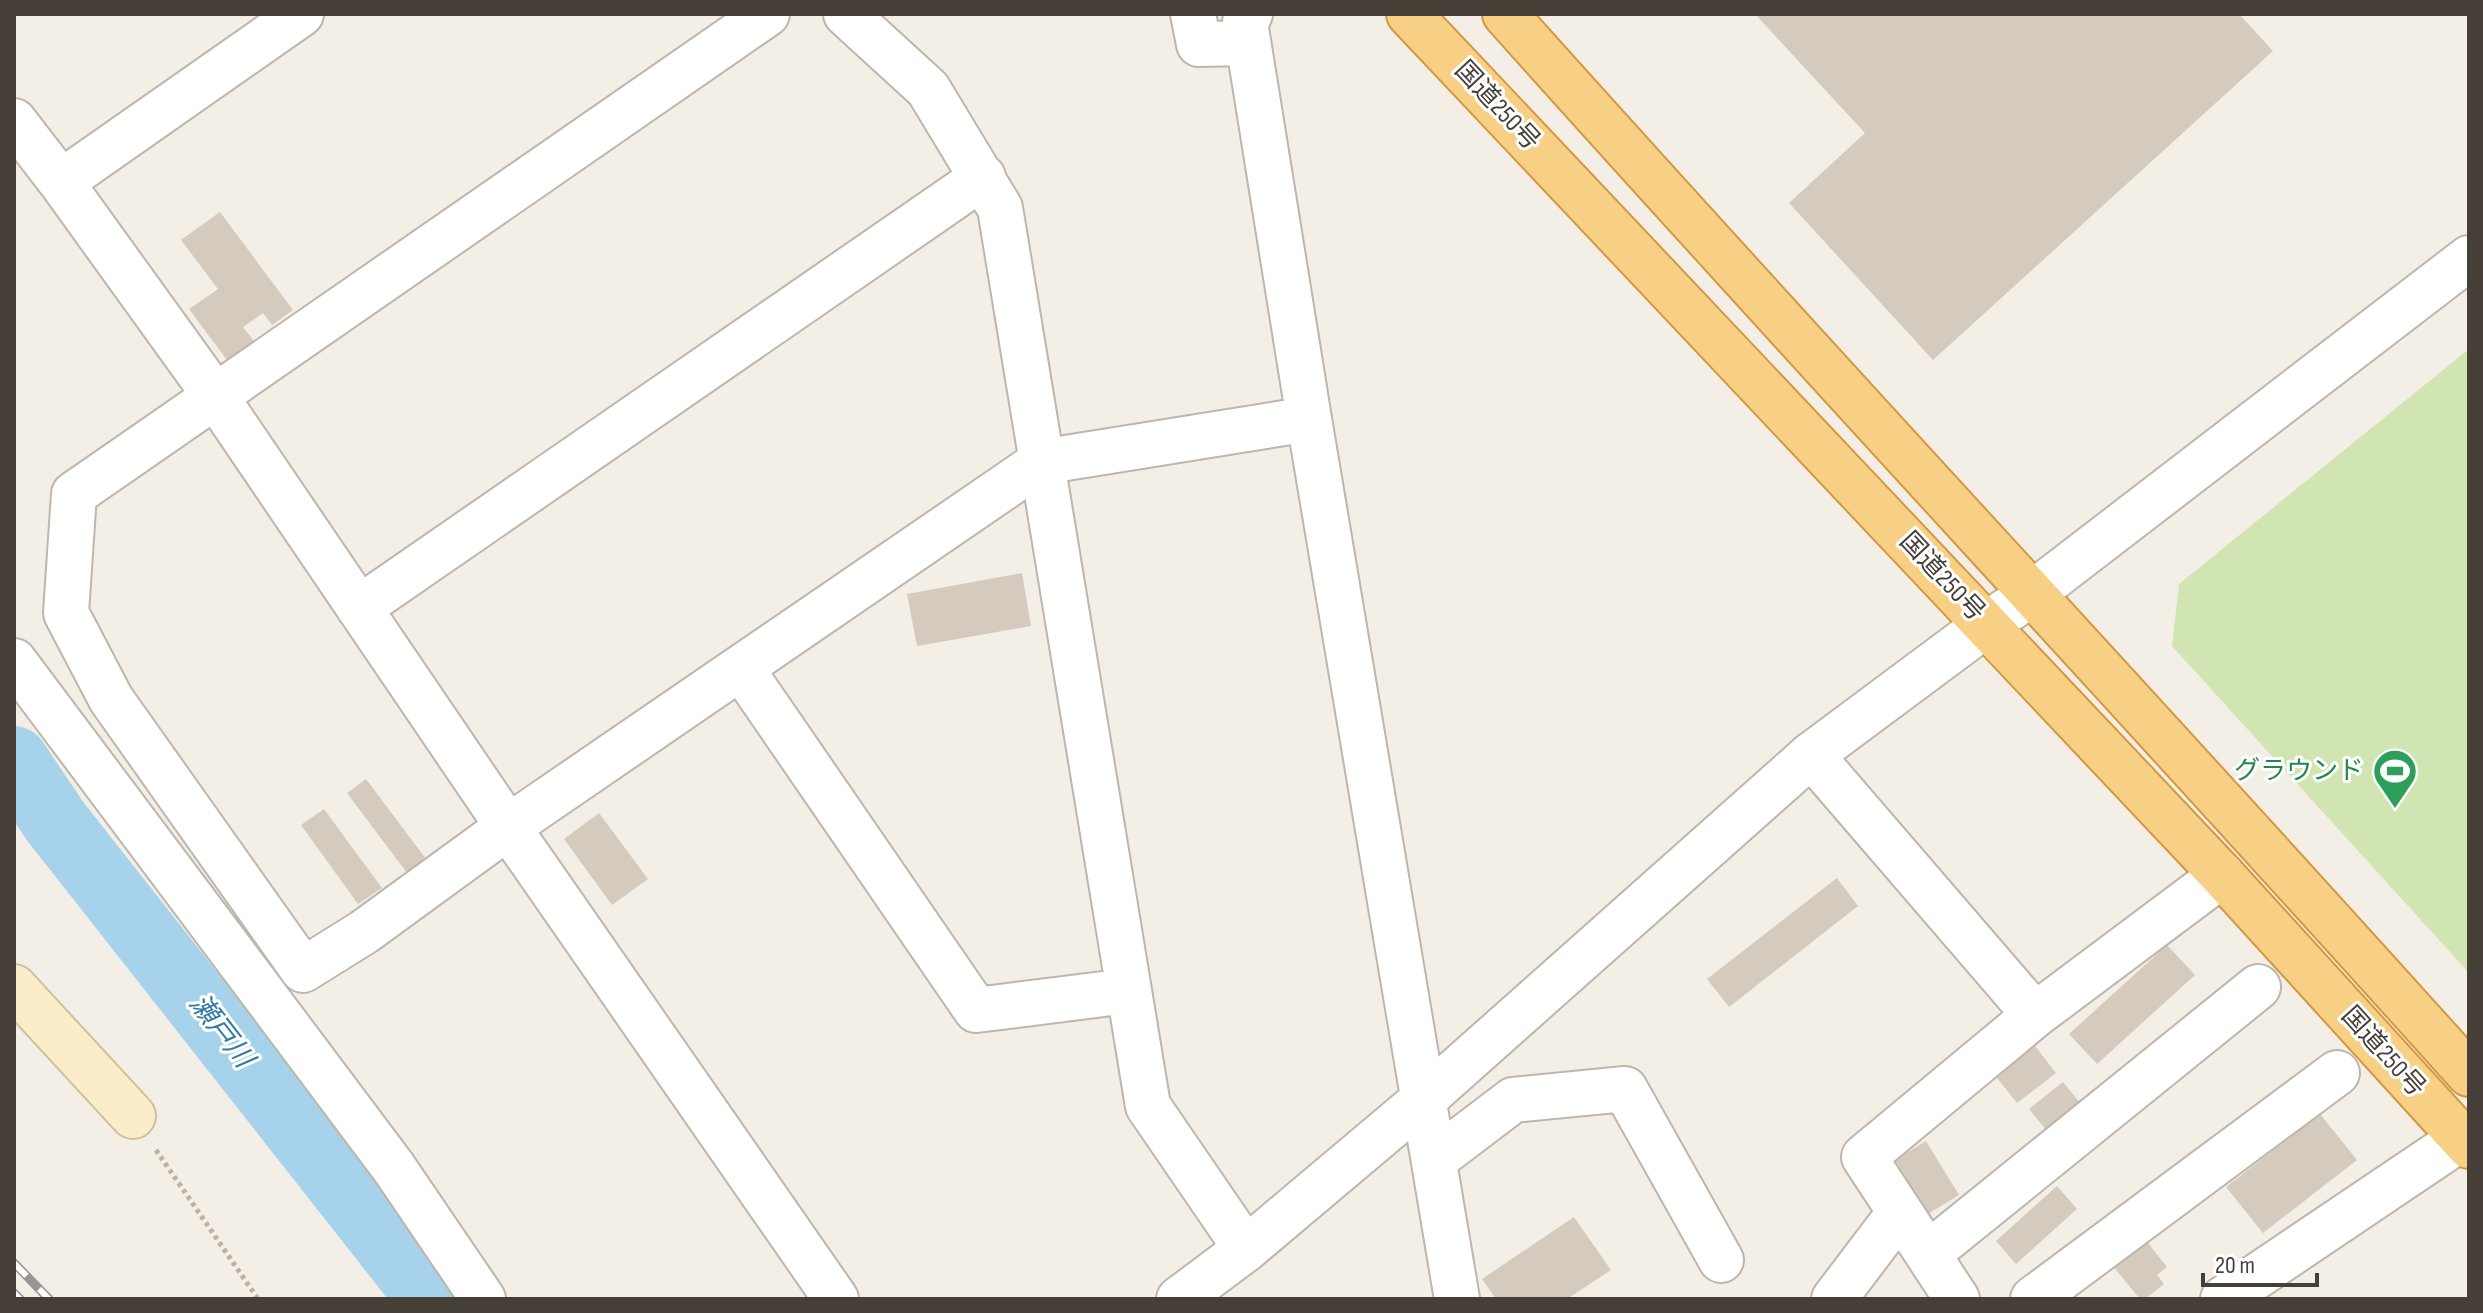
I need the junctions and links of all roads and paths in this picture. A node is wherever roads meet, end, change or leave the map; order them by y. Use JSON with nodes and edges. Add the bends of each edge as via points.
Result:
{"nodes":[{"id":1,"x":301,"y":14,"type":"edge"},
{"id":2,"x":767,"y":14,"type":"edge"},
{"id":3,"x":846,"y":14,"type":"edge"},
{"id":4,"x":1193,"y":14,"type":"edge"},
{"id":5,"x":1409,"y":14,"type":"edge"},
{"id":6,"x":1505,"y":14,"type":"edge"},
{"id":7,"x":1249,"y":28,"type":"edge"},
{"id":8,"x":14,"y":121,"type":"edge"},
{"id":9,"x":983,"y":177,"type":"junction"},
{"id":10,"x":61,"y":182,"type":"junction"},
{"id":11,"x":2469,"y":258,"type":"edge"},
{"id":12,"x":216,"y":397,"type":"junction"},
{"id":13,"x":1309,"y":419,"type":"junction"},
{"id":14,"x":1041,"y":462,"type":"junction"},
{"id":15,"x":2033,"y":593,"type":"junction"},
{"id":16,"x":359,"y":608,"type":"junction"},
{"id":17,"x":66,"y":613,"type":"junction"},
{"id":18,"x":1987,"y":624,"type":"junction"},
{"id":19,"x":14,"y":662,"type":"edge"},
{"id":20,"x":741,"y":668,"type":"junction"},
{"id":21,"x":1811,"y":755,"type":"junction"},
{"id":22,"x":508,"y":827,"type":"junction"},
{"id":23,"x":2222,"y":875,"type":"junction"},
{"id":24,"x":14,"y":987,"type":"edge"},
{"id":25,"x":2258,"y":987,"type":"dead end"},
{"id":26,"x":1127,"y":991,"type":"junction"},
{"id":27,"x":2035,"y":1015,"type":"junction"},
{"id":28,"x":2337,"y":1073,"type":"dead end"},
{"id":29,"x":2469,"y":1074,"type":"edge"},
{"id":30,"x":1424,"y":1099,"type":"junction"},
{"id":31,"x":133,"y":1116,"type":"joint"},
{"id":32,"x":2465,"y":1142,"type":"edge"},
{"id":33,"x":1434,"y":1160,"type":"junction"},
{"id":34,"x":1900,"y":1212,"type":"junction"},
{"id":35,"x":1246,"y":1249,"type":"junction"},
{"id":36,"x":1929,"y":1253,"type":"junction"},
{"id":37,"x":1721,"y":1260,"type":"dead end"},
{"id":38,"x":2231,"y":1297,"type":"edge"},
{"id":39,"x":258,"y":1299,"type":"edge"},
{"id":40,"x":483,"y":1299,"type":"edge"},
{"id":41,"x":836,"y":1299,"type":"edge"},
{"id":42,"x":1179,"y":1299,"type":"edge"},
{"id":43,"x":1457,"y":1299,"type":"edge"},
{"id":44,"x":1834,"y":1299,"type":"edge"},
{"id":45,"x":1957,"y":1299,"type":"edge"},
{"id":46,"x":2033,"y":1299,"type":"edge"}],
"edges":[{"from":1,"to":10,"type":"street"},
{"from":2,"to":12,"type":"street"},
{"from":3,"to":9,"type":"street","via":[[928,89]]},
{"from":4,"to":7,"type":"street","via":[[1199,44]]},
{"from":5,"to":18,"type":"highway","name":"国道250号"},
{"from":6,"to":15,"type":"highway","name":"国道250号"},
{"from":7,"to":13,"type":"street"},
{"from":8,"to":10,"type":"street"},
{"from":9,"to":14,"type":"street","via":[[1000,208]]},
{"from":9,"to":16,"type":"street"},
{"from":10,"to":12,"type":"street"},
{"from":11,"to":15,"type":"street"},
{"from":12,"to":16,"type":"street"},
{"from":12,"to":17,"type":"street","via":[[74,494]]},
{"from":13,"to":14,"type":"street"},
{"from":13,"to":30,"type":"street"},
{"from":14,"to":20,"type":"street"},
{"from":14,"to":26,"type":"street"},
{"from":15,"to":18,"type":"street"},
{"from":15,"to":29,"type":"highway","name":"国道250号"},
{"from":16,"to":22,"type":"street"},
{"from":17,"to":19,"type":"street"},
{"from":17,"to":22,"type":"street","via":[[111,699],[303,970]]},
{"from":18,"to":21,"type":"street"},
{"from":18,"to":23,"type":"highway","name":"国道250号"},
{"from":19,"to":40,"type":"street","via":[[394,1168]]},
{"from":20,"to":22,"type":"street"},
{"from":20,"to":26,"type":"street","via":[[976,1010]]},
{"from":21,"to":27,"type":"street"},
{"from":21,"to":30,"type":"street"},
{"from":22,"to":41,"type":"street"},
{"from":23,"to":27,"type":"street"},
{"from":23,"to":32,"type":"highway","name":"国道250号"},
{"from":24,"to":31,"type":"main road"},
{"from":25,"to":36,"type":"street"},
{"from":26,"to":35,"type":"street","via":[[1148,1106]]},
{"from":27,"to":34,"type":"street","via":[[1864,1157]]},
{"from":28,"to":46,"type":"street"},
{"from":30,"to":33,"type":"street"},
{"from":30,"to":35,"type":"street"},
{"from":31,"to":39,"type":"path"},
{"from":32,"to":38,"type":"street"},
{"from":33,"to":37,"type":"street","via":[[1513,1100],[1625,1089]]},
{"from":33,"to":43,"type":"street"},
{"from":34,"to":36,"type":"street"},
{"from":34,"to":44,"type":"street"},
{"from":35,"to":42,"type":"street"},
{"from":36,"to":45,"type":"street"}]}
